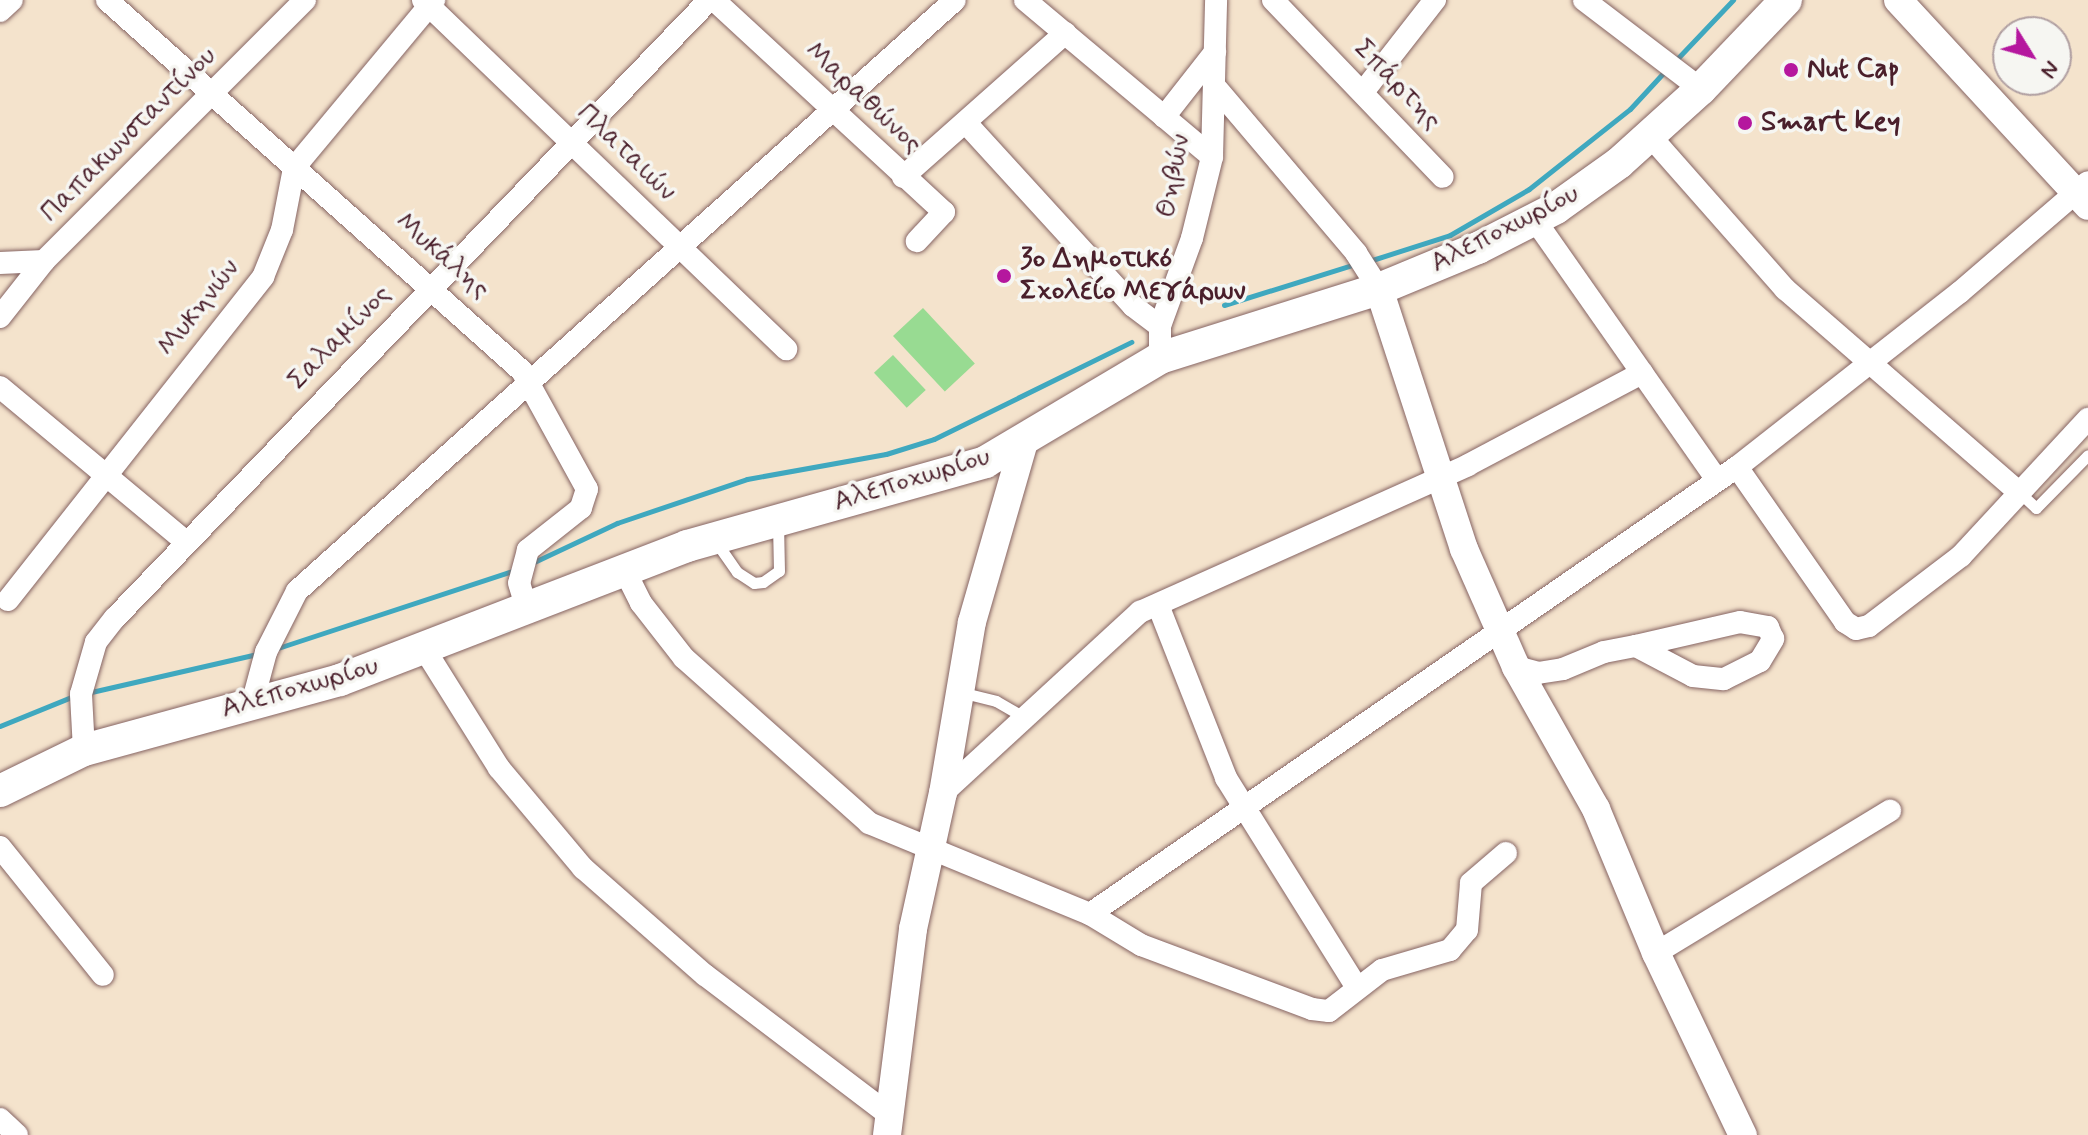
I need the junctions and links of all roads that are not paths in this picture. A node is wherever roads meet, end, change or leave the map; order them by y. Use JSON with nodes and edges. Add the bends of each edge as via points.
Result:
{"nodes":[{"id":1,"x":12,"y":0,"type":"edge"},
{"id":2,"x":107,"y":0,"type":"edge"},
{"id":3,"x":305,"y":0,"type":"edge"},
{"id":4,"x":711,"y":0,"type":"edge"},
{"id":5,"x":955,"y":0,"type":"edge"},
{"id":6,"x":1025,"y":0,"type":"edge"},
{"id":7,"x":1216,"y":0,"type":"edge"},
{"id":8,"x":1273,"y":0,"type":"edge"},
{"id":9,"x":1435,"y":0,"type":"edge"},
{"id":10,"x":1584,"y":0,"type":"edge"},
{"id":11,"x":1786,"y":0,"type":"edge"},
{"id":12,"x":1898,"y":0,"type":"edge"},
{"id":13,"x":429,"y":2,"type":"edge"},
{"id":14,"x":1613,"y":8,"type":"edge"},
{"id":15,"x":0,"y":11,"type":"edge"},
{"id":16,"x":1065,"y":33,"type":"junction"},
{"id":17,"x":1215,"y":52,"type":"junction"},
{"id":18,"x":1693,"y":83,"type":"junction"},
{"id":19,"x":1218,"y":90,"type":"junction"},
{"id":20,"x":1363,"y":92,"type":"junction"},
{"id":21,"x":214,"y":95,"type":"junction"},
{"id":22,"x":833,"y":112,"type":"junction"},
{"id":23,"x":1164,"y":117,"type":"junction"},
{"id":24,"x":966,"y":123,"type":"junction"},
{"id":25,"x":1651,"y":137,"type":"junction"},
{"id":26,"x":575,"y":144,"type":"junction"},
{"id":27,"x":1212,"y":157,"type":"junction"},
{"id":28,"x":294,"y":168,"type":"junction"},
{"id":29,"x":903,"y":177,"type":"junction"},
{"id":30,"x":1443,"y":177,"type":"dead end"},
{"id":31,"x":2084,"y":194,"type":"edge"},
{"id":32,"x":1535,"y":220,"type":"junction"},
{"id":33,"x":917,"y":241,"type":"dead end"},
{"id":34,"x":681,"y":249,"type":"junction"},
{"id":35,"x":44,"y":261,"type":"junction"},
{"id":36,"x":0,"y":263,"type":"edge"},
{"id":37,"x":1376,"y":284,"type":"junction"},
{"id":38,"x":431,"y":286,"type":"junction"},
{"id":39,"x":0,"y":317,"type":"edge"},
{"id":40,"x":1160,"y":326,"type":"junction"},
{"id":41,"x":786,"y":349,"type":"dead end"},
{"id":42,"x":1160,"y":358,"type":"junction"},
{"id":43,"x":1870,"y":361,"type":"junction"},
{"id":44,"x":1642,"y":373,"type":"junction"},
{"id":45,"x":530,"y":384,"type":"junction"},
{"id":46,"x":0,"y":387,"type":"edge"},
{"id":47,"x":2088,"y":419,"type":"edge"},
{"id":48,"x":1024,"y":442,"type":"junction"},
{"id":49,"x":2088,"y":455,"type":"edge"},
{"id":50,"x":1737,"y":467,"type":"junction"},
{"id":51,"x":108,"y":473,"type":"junction"},
{"id":52,"x":1441,"y":475,"type":"junction"},
{"id":53,"x":1717,"y":480,"type":"junction"},
{"id":54,"x":2020,"y":493,"type":"junction"},
{"id":55,"x":777,"y":519,"type":"junction"},
{"id":56,"x":714,"y":538,"type":"junction"},
{"id":57,"x":186,"y":542,"type":"junction"},
{"id":58,"x":623,"y":567,"type":"junction"},
{"id":59,"x":8,"y":600,"type":"dead end"},
{"id":60,"x":1158,"y":605,"type":"junction"},
{"id":61,"x":527,"y":609,"type":"junction"},
{"id":62,"x":1502,"y":626,"type":"junction"},
{"id":63,"x":1636,"y":646,"type":"junction"},
{"id":64,"x":425,"y":650,"type":"junction"},
{"id":65,"x":1516,"y":667,"type":"junction"},
{"id":66,"x":960,"y":692,"type":"junction"},
{"id":67,"x":252,"y":704,"type":"junction"},
{"id":68,"x":1024,"y":717,"type":"junction"},
{"id":69,"x":84,"y":750,"type":"junction"},
{"id":70,"x":0,"y":791,"type":"edge"},
{"id":71,"x":943,"y":793,"type":"junction"},
{"id":72,"x":1244,"y":807,"type":"junction"},
{"id":73,"x":1890,"y":811,"type":"dead end"},
{"id":74,"x":0,"y":847,"type":"edge"},
{"id":75,"x":931,"y":851,"type":"junction"},
{"id":76,"x":1506,"y":853,"type":"dead end"},
{"id":77,"x":1090,"y":914,"type":"junction"},
{"id":78,"x":1656,"y":953,"type":"junction"},
{"id":79,"x":103,"y":975,"type":"dead end"},
{"id":80,"x":1356,"y":986,"type":"junction"},
{"id":81,"x":0,"y":1119,"type":"edge"},
{"id":82,"x":889,"y":1125,"type":"edge"},
{"id":83,"x":17,"y":1135,"type":"edge"},
{"id":84,"x":1743,"y":1135,"type":"edge"}],
"edges":[{"from":1,"to":15,"type":"street"},
{"from":2,"to":21,"type":"street","name":"Μυκάλης"},
{"from":3,"to":21,"type":"street","name":"Παπακωνσταντίνου"},
{"from":4,"to":22,"type":"street","name":"Μαραθώνος"},
{"from":4,"to":26,"type":"street","name":"Σαλαμίνος"},
{"from":5,"to":22,"type":"street"},
{"from":6,"to":16,"type":"street"},
{"from":7,"to":17,"type":"street","name":"Θηβών"},
{"from":8,"to":20,"type":"street","name":"Σπάρτης"},
{"from":9,"to":20,"type":"street"},
{"from":10,"to":14,"type":"street"},
{"from":11,"to":18,"type":"main road","name":"Αλεποχωρίου"},
{"from":12,"to":31,"type":"street"},
{"from":13,"to":26,"type":"street","name":"Πλαταιών"},
{"from":13,"to":28,"type":"street","name":"Μυκηνών"},
{"from":14,"to":18,"type":"street","via":[[1641,43]]},
{"from":16,"to":23,"type":"street"},
{"from":16,"to":24,"type":"street"},
{"from":17,"to":19,"type":"street","name":"Θηβών"},
{"from":17,"to":23,"type":"street"},
{"from":18,"to":25,"type":"main road","name":"Αλεποχωρίου"},
{"from":19,"to":27,"type":"street","name":"Θηβών"},
{"from":19,"to":37,"type":"street","via":[[1356,253]]},
{"from":20,"to":30,"type":"street","name":"Σπάρτης"},
{"from":21,"to":28,"type":"street","name":"Μυκάλης"},
{"from":21,"to":35,"type":"street","name":"Παπακωνσταντίνου"},
{"from":22,"to":29,"type":"street","name":"Μαραθώνος"},
{"from":22,"to":34,"type":"street"},
{"from":23,"to":27,"type":"street"},
{"from":24,"to":29,"type":"street"},
{"from":24,"to":40,"type":"street","via":[[1133,306]]},
{"from":25,"to":32,"type":"main road","name":"Αλεποχωρίου","via":[[1590,186]]},
{"from":25,"to":43,"type":"street","via":[[1785,289]]},
{"from":26,"to":34,"type":"street","name":"Πλαταιών"},
{"from":26,"to":38,"type":"street","name":"Σαλαμίνος"},
{"from":27,"to":40,"type":"street","name":"Θηβών","via":[[1192,238]]},
{"from":28,"to":38,"type":"street","name":"Μυκάλης"},
{"from":28,"to":51,"type":"street","name":"Μυκηνών","via":[[282,230],[263,277]]},
{"from":29,"to":33,"type":"street","name":"Μαραθώνος","via":[[944,212]]},
{"from":31,"to":43,"type":"street"},
{"from":32,"to":37,"type":"main road","name":"Αλεποχωρίου"},
{"from":32,"to":44,"type":"street"},
{"from":34,"to":41,"type":"street","name":"Πλαταιών"},
{"from":34,"to":45,"type":"street"},
{"from":35,"to":36,"type":"street"},
{"from":35,"to":39,"type":"street","name":"Παπακωνσταντίνου"},
{"from":37,"to":42,"type":"main road","name":"Αλεποχωρίου"},
{"from":37,"to":52,"type":"street"},
{"from":38,"to":45,"type":"street","name":"Μυκάλης","via":[[503,351]]},
{"from":38,"to":57,"type":"street","name":"Σαλαμίνος"},
{"from":40,"to":42,"type":"street","name":"Θηβών"},
{"from":42,"to":48,"type":"main road","name":"Αλεποχωρίου"},
{"from":43,"to":50,"type":"street"},
{"from":43,"to":54,"type":"street"},
{"from":44,"to":52,"type":"street"},
{"from":44,"to":53,"type":"street"},
{"from":45,"to":61,"type":"street","name":"Μυκάλης","via":[[587,489],[581,508],[528,550],[519,583]]},
{"from":45,"to":67,"type":"street","via":[[297,591],[266,652]]},
{"from":46,"to":51,"type":"street"},
{"from":47,"to":54,"type":"street"},
{"from":48,"to":55,"type":"main road","name":"Αλεποχωρίου","via":[[923,483]]},
{"from":48,"to":66,"type":"street","via":[[972,622]]},
{"from":49,"to":54,"type":"lane","via":[[2036,508]]},
{"from":50,"to":53,"type":"street"},
{"from":50,"to":54,"type":"street","via":[[1845,622],[1856,629],[1869,626],[1937,577]]},
{"from":51,"to":57,"type":"street"},
{"from":51,"to":59,"type":"street","name":"Μυκηνών"},
{"from":52,"to":60,"type":"street"},
{"from":52,"to":62,"type":"street","via":[[1464,549]]},
{"from":53,"to":62,"type":"street"},
{"from":55,"to":56,"type":"main road","name":"Αλεποχωρίου"},
{"from":55,"to":56,"type":"lane","via":[[779,571],[763,582],[754,583],[737,572]]},
{"from":56,"to":58,"type":"main road","name":"Αλεποχωρίου"},
{"from":57,"to":69,"type":"street","name":"Σαλαμίνος","via":[[96,642],[81,694]]},
{"from":58,"to":61,"type":"main road","name":"Αλεποχωρίου"},
{"from":58,"to":75,"type":"street","via":[[664,636],[692,665],[851,809],[884,832]]},
{"from":60,"to":68,"type":"street","via":[[1122,625]]},
{"from":60,"to":72,"type":"street","via":[[1214,751]]},
{"from":61,"to":64,"type":"main road","name":"Αλεποχωρίου"},
{"from":62,"to":65,"type":"street"},
{"from":62,"to":72,"type":"street"},
{"from":63,"to":63,"type":"street","via":[[1708,681],[1754,666],[1773,639],[1768,627],[1740,622]]},
{"from":63,"to":65,"type":"street","via":[[1563,669],[1538,673]]},
{"from":64,"to":67,"type":"main road","name":"Αλεποχωρίου"},
{"from":64,"to":82,"type":"street","via":[[499,768],[583,868]]},
{"from":65,"to":78,"type":"street","via":[[1596,809]]},
{"from":66,"to":68,"type":"lane","via":[[996,701]]},
{"from":66,"to":71,"type":"street"},
{"from":67,"to":69,"type":"main road","name":"Αλεποχωρίου"},
{"from":68,"to":71,"type":"street"},
{"from":69,"to":70,"type":"main road","name":"Αλεποχωρίου"},
{"from":71,"to":75,"type":"street"},
{"from":72,"to":77,"type":"street"},
{"from":72,"to":80,"type":"street"},
{"from":73,"to":78,"type":"street"},
{"from":74,"to":79,"type":"street"},
{"from":75,"to":77,"type":"street"},
{"from":75,"to":82,"type":"street","via":[[913,929]]},
{"from":76,"to":80,"type":"street","via":[[1471,883],[1471,917],[1450,950],[1397,963]]},
{"from":77,"to":80,"type":"street","via":[[1141,945],[1322,1012]]},
{"from":78,"to":84,"type":"street"},
{"from":81,"to":83,"type":"street"}]}
